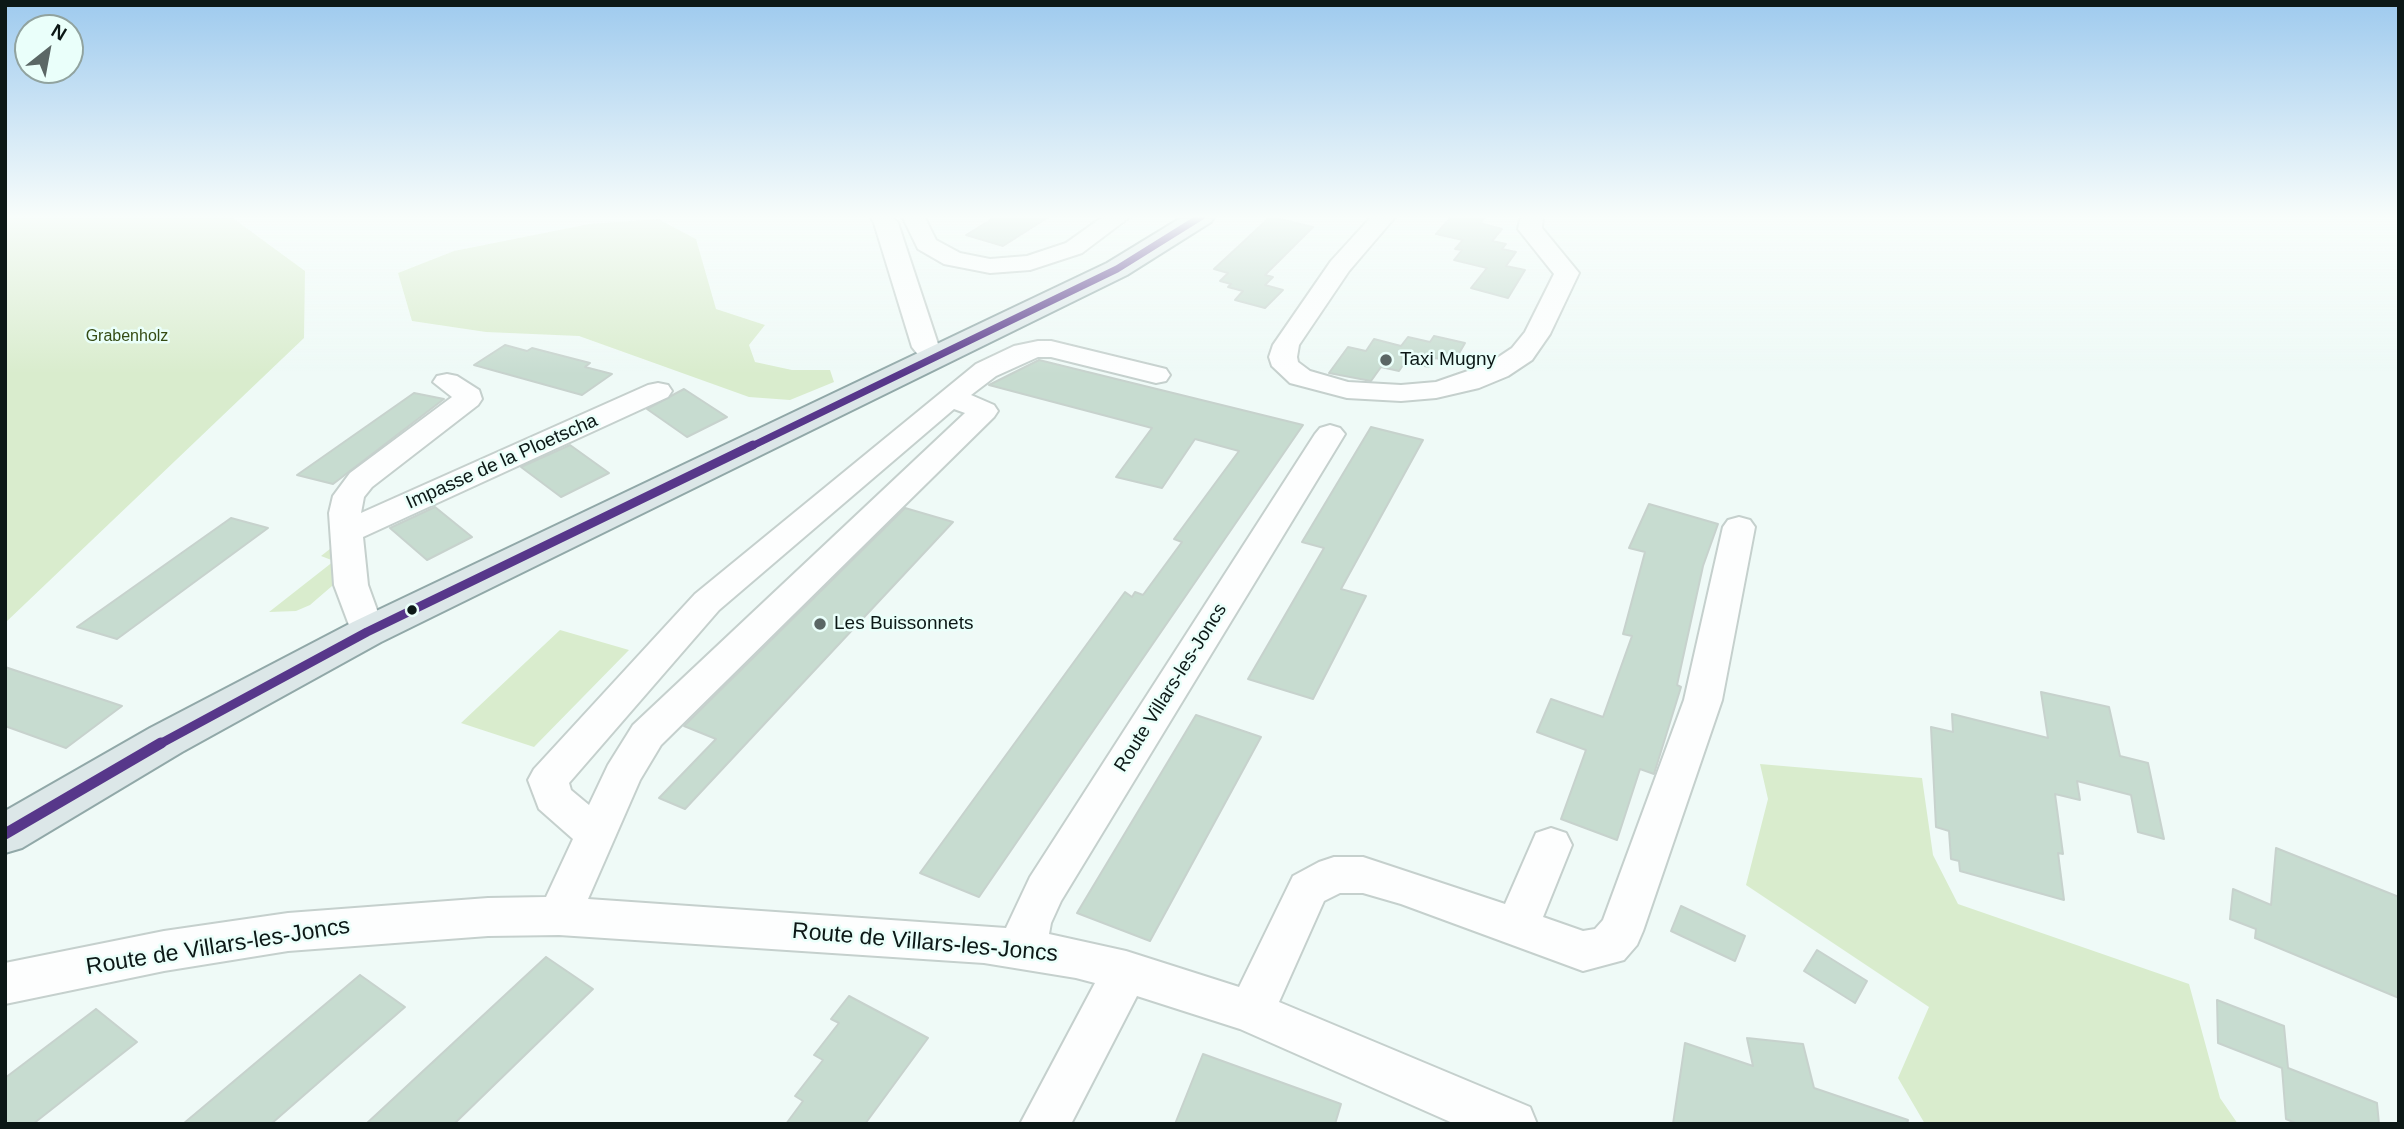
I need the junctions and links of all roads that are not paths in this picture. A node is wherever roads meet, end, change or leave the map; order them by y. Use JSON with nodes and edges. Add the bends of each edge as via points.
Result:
{"nodes":[{"id":1,"x":900,"y":269,"type":"edge"},
{"id":2,"x":1118,"y":269,"type":"edge"},
{"id":3,"x":1338,"y":269,"type":"edge"},
{"id":4,"x":1563,"y":269,"type":"edge"},
{"id":5,"x":934,"y":356,"type":"junction"},
{"id":6,"x":1156,"y":375,"type":"dead end"},
{"id":7,"x":447,"y":382,"type":"dead end"},
{"id":8,"x":658,"y":391,"type":"dead end"},
{"id":9,"x":950,"y":397,"type":"junction"},
{"id":10,"x":1330,"y":434,"type":"dead end"},
{"id":11,"x":849,"y":481,"type":"junction"},
{"id":12,"x":891,"y":498,"type":"junction"},
{"id":13,"x":1739,"y":527,"type":"dead end"},
{"id":14,"x":346,"y":532,"type":"junction"},
{"id":15,"x":367,"y":632,"type":"junction"},
{"id":16,"x":5,"y":834,"type":"edge"},
{"id":17,"x":595,"y":834,"type":"junction"},
{"id":18,"x":1551,"y":845,"type":"dead end"},
{"id":19,"x":559,"y":916,"type":"junction"},
{"id":20,"x":1517,"y":928,"type":"junction"},
{"id":21,"x":1025,"y":948,"type":"junction"},
{"id":22,"x":1126,"y":971,"type":"junction"},
{"id":23,"x":5,"y":984,"type":"edge"},
{"id":24,"x":1251,"y":1012,"type":"junction"},
{"id":25,"x":1045,"y":1124,"type":"edge"},
{"id":26,"x":1512,"y":1124,"type":"edge"}],
"edges":[{"from":1,"to":5,"type":"street","via":[[925,347]]},
{"from":2,"to":5,"type":"main road"},
{"from":3,"to":4,"type":"street","via":[[1286,345],[1283,357],[1286,366],[1300,377],[1368,393],[1436,390],[1498,370],[1522,354],[1537,334],[1567,273]]},
{"from":5,"to":15,"type":"main road"},
{"from":6,"to":9,"type":"street","via":[[1038,349],[986,370]]},
{"from":7,"to":14,"type":"street","via":[[469,396],[468,400],[361,480],[349,496]]},
{"from":8,"to":14,"type":"street","name":"Impasse de la Ploetscha"},
{"from":9,"to":11,"type":"street"},
{"from":9,"to":12,"type":"street","via":[[984,411]]},
{"from":10,"to":21,"type":"street","name":"Route Villars-les-Joncs","via":[[1045,890],[1029,923]]},
{"from":11,"to":12,"type":"street"},
{"from":11,"to":17,"type":"street","via":[[707,603],[548,780],[553,798]]},
{"from":12,"to":17,"type":"street","via":[[647,735]]},
{"from":13,"to":20,"type":"street","via":[[1703,700],[1621,932],[1608,946],[1583,951]]},
{"from":14,"to":15,"type":"street","via":[[351,585]]},
{"from":15,"to":16,"type":"main road","via":[[177,734]]},
{"from":17,"to":19,"type":"street"},
{"from":18,"to":20,"type":"street"},
{"from":19,"to":21,"type":"street","name":"Route de Villars-les-Joncs"},
{"from":19,"to":23,"type":"street","name":"Route de Villars-les-Joncs","via":[[288,932],[164,951]]},
{"from":20,"to":24,"type":"street","via":[[1363,875],[1334,875],[1308,889]]},
{"from":21,"to":22,"type":"street","name":"Route de Villars-les-Joncs"},
{"from":22,"to":24,"type":"street","name":"Route de Villars-les-Joncs"},
{"from":22,"to":25,"type":"street"},
{"from":24,"to":26,"type":"street","name":"Route de Villars-les-Joncs"}]}
